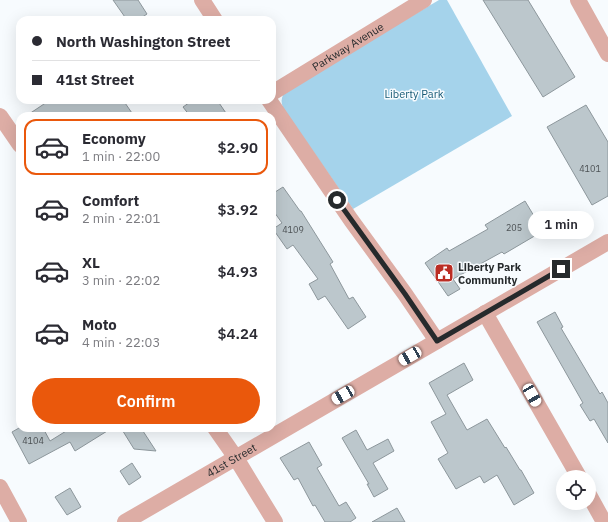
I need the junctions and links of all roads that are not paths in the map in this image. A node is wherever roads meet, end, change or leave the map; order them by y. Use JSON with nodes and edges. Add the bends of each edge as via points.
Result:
{"nodes":[{"id":1,"x":202,"y":0,"type":"edge"},
{"id":2,"x":424,"y":0,"type":"edge"},
{"id":3,"x":578,"y":0,"type":"edge"},
{"id":4,"x":212,"y":16,"type":"edge"},
{"id":5,"x":608,"y":54,"type":"edge"},
{"id":6,"x":276,"y":90,"type":"edge"},
{"id":7,"x":272,"y":104,"type":"edge"},
{"id":8,"x":0,"y":116,"type":"edge"},
{"id":9,"x":16,"y":139,"type":"edge"},
{"id":10,"x":608,"y":242,"type":"edge"},
{"id":11,"x":486,"y":313,"type":"junction"},
{"id":12,"x":437,"y":341,"type":"junction"},
{"id":13,"x":218,"y":432,"type":"edge"},
{"id":14,"x":236,"y":458,"type":"junction"},
{"id":15,"x":574,"y":470,"type":"edge"},
{"id":16,"x":0,"y":487,"type":"edge"},
{"id":17,"x":596,"y":508,"type":"edge"},
{"id":18,"x":19,"y":522,"type":"edge"},
{"id":19,"x":125,"y":522,"type":"edge"},
{"id":20,"x":275,"y":522,"type":"edge"},
{"id":21,"x":604,"y":522,"type":"edge"}],
"edges":[{"from":1,"to":4,"type":"street"},
{"from":2,"to":6,"type":"street","name":"Parkway Avenue"},
{"from":3,"to":5,"type":"street"},
{"from":7,"to":12,"type":"street"},
{"from":8,"to":9,"type":"street"},
{"from":10,"to":11,"type":"street","name":"41st Street"},
{"from":11,"to":12,"type":"street","name":"41st Street"},
{"from":11,"to":15,"type":"street"},
{"from":12,"to":14,"type":"street","name":"41st Street"},
{"from":13,"to":14,"type":"street"},
{"from":14,"to":19,"type":"street","name":"41st Street"},
{"from":14,"to":20,"type":"street"},
{"from":16,"to":18,"type":"street"},
{"from":17,"to":21,"type":"street"}]}
